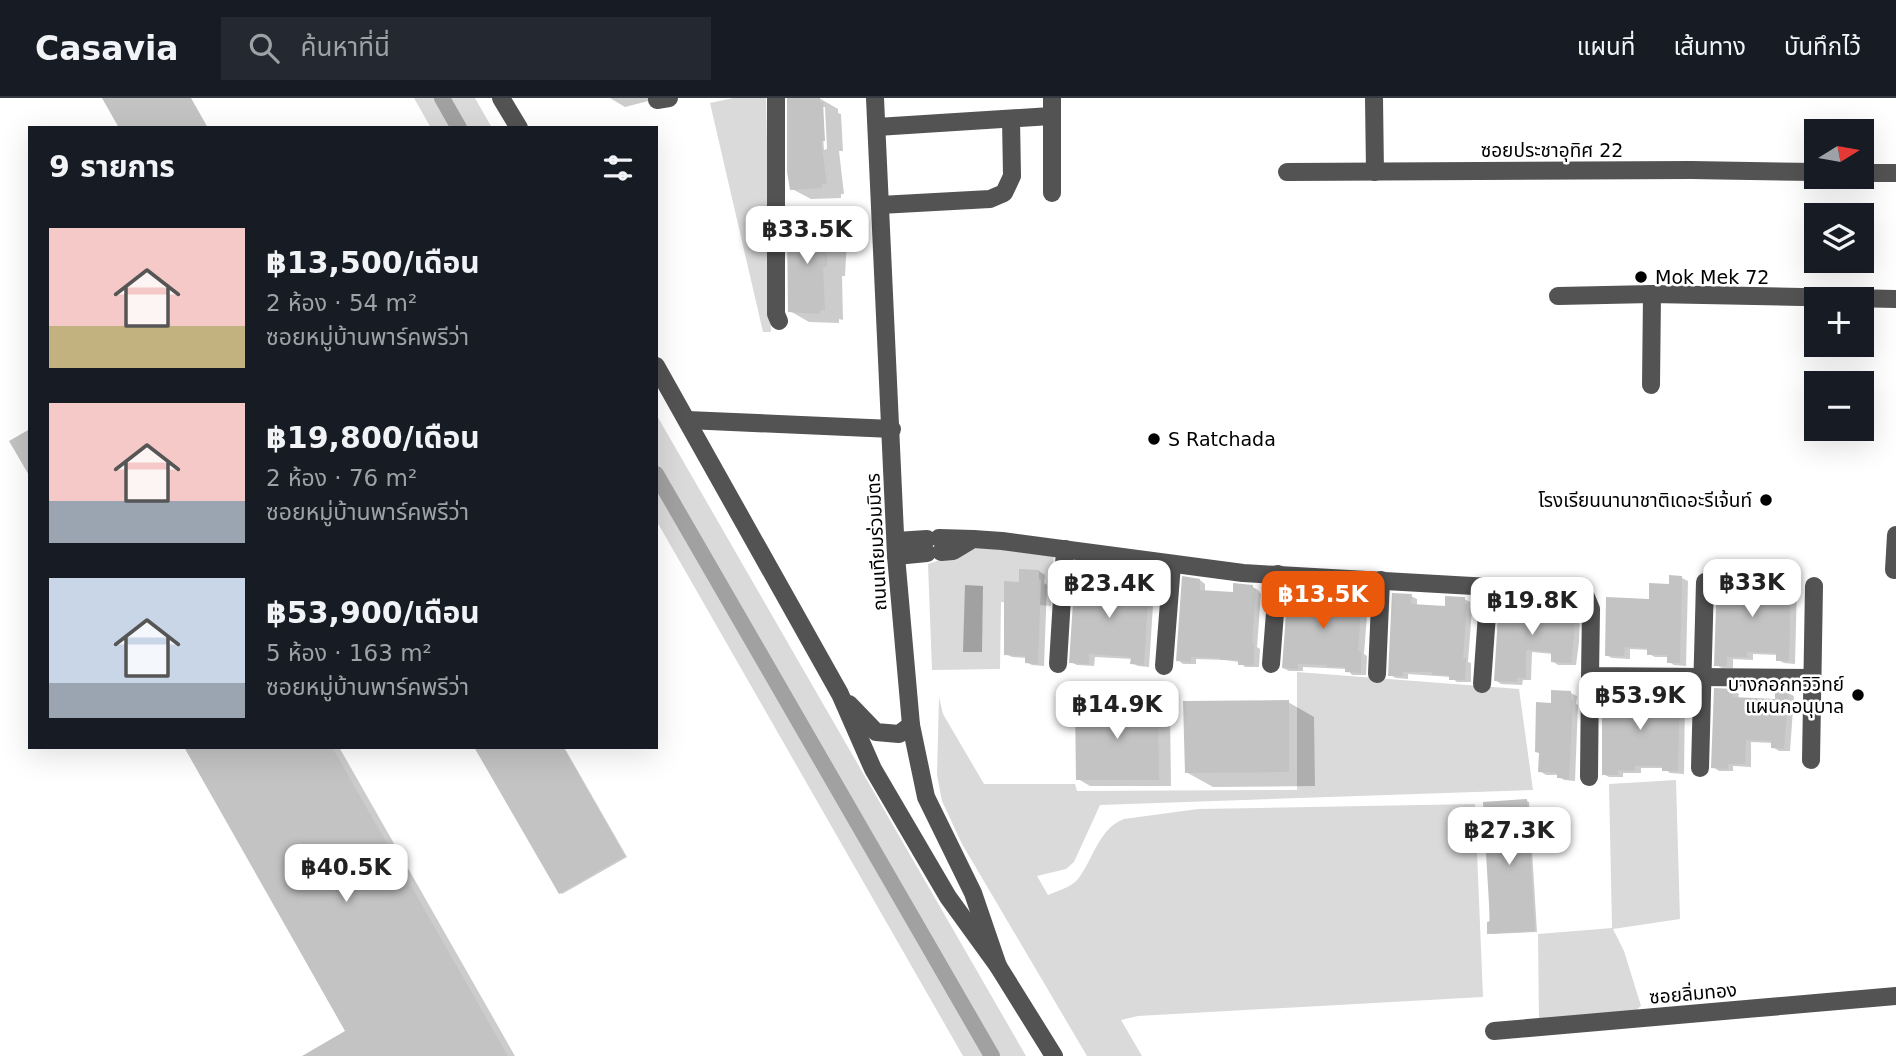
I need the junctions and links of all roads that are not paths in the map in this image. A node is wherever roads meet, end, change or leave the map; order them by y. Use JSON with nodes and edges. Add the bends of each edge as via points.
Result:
{"nodes":[{"id":1,"x":501,"y":98,"type":"edge"},
{"id":2,"x":657,"y":98,"type":"edge"},
{"id":3,"x":669,"y":98,"type":"edge"},
{"id":4,"x":776,"y":98,"type":"edge"},
{"id":5,"x":875,"y":98,"type":"edge"},
{"id":6,"x":1374,"y":98,"type":"edge"},
{"id":7,"x":1051,"y":107,"type":"edge"},
{"id":8,"x":1011,"y":118,"type":"junction"},
{"id":9,"x":518,"y":126,"type":"edge"},
{"id":10,"x":877,"y":127,"type":"junction"},
{"id":11,"x":1287,"y":172,"type":"dead end"},
{"id":12,"x":1375,"y":172,"type":"junction"},
{"id":13,"x":1804,"y":172,"type":"edge"},
{"id":14,"x":1874,"y":173,"type":"edge"},
{"id":15,"x":1896,"y":173,"type":"edge"},
{"id":16,"x":1052,"y":193,"type":"dead end"},
{"id":17,"x":880,"y":205,"type":"junction"},
{"id":18,"x":1652,"y":294,"type":"junction"},
{"id":19,"x":1558,"y":296,"type":"dead end"},
{"id":20,"x":1896,"y":299,"type":"edge"},
{"id":21,"x":779,"y":321,"type":"dead end"},
{"id":22,"x":658,"y":369,"type":"edge"},
{"id":23,"x":1651,"y":385,"type":"dead end"},
{"id":24,"x":687,"y":420,"type":"junction"},
{"id":25,"x":892,"y":429,"type":"junction"},
{"id":26,"x":1896,"y":535,"type":"edge"},
{"id":27,"x":896,"y":549,"type":"junction"},
{"id":28,"x":1065,"y":549,"type":"junction"},
{"id":29,"x":1172,"y":564,"type":"junction"},
{"id":30,"x":1894,"y":570,"type":"dead end"},
{"id":31,"x":1278,"y":574,"type":"junction"},
{"id":32,"x":1381,"y":580,"type":"junction"},
{"id":33,"x":1705,"y":582,"type":"dead end"},
{"id":34,"x":1489,"y":586,"type":"junction"},
{"id":35,"x":1814,"y":586,"type":"dead end"},
{"id":36,"x":1058,"y":664,"type":"dead end"},
{"id":37,"x":1271,"y":664,"type":"dead end"},
{"id":38,"x":1164,"y":666,"type":"dead end"},
{"id":39,"x":1377,"y":674,"type":"dead end"},
{"id":40,"x":1590,"y":676,"type":"junction"},
{"id":41,"x":1812,"y":678,"type":"junction"},
{"id":42,"x":1703,"y":679,"type":"junction"},
{"id":43,"x":1482,"y":684,"type":"dead end"},
{"id":44,"x":840,"y":694,"type":"junction"},
{"id":45,"x":912,"y":725,"type":"junction"},
{"id":46,"x":1811,"y":760,"type":"dead end"},
{"id":47,"x":1700,"y":768,"type":"dead end"},
{"id":48,"x":1589,"y":777,"type":"dead end"},
{"id":49,"x":998,"y":967,"type":"junction"},
{"id":50,"x":1896,"y":996,"type":"edge"},
{"id":51,"x":1494,"y":1031,"type":"dead end"},
{"id":52,"x":1054,"y":1056,"type":"edge"}],
"edges":[{"from":1,"to":9,"type":"street"},
{"from":2,"to":3,"type":"street"},
{"from":4,"to":21,"type":"street"},
{"from":5,"to":10,"type":"street","name":"ถนนเทียมร่วมมิตร"},
{"from":6,"to":12,"type":"street"},
{"from":7,"to":8,"type":"street"},
{"from":7,"to":16,"type":"street"},
{"from":8,"to":10,"type":"street"},
{"from":8,"to":17,"type":"street","via":[[1012,176],[1004,193],[990,199]]},
{"from":10,"to":17,"type":"street","name":"ถนนเทียมร่วมมิตร"},
{"from":11,"to":12,"type":"street","name":"ซอยประชาอุทิศ 22"},
{"from":12,"to":13,"type":"street","name":"ซอยประชาอุทิศ 22"},
{"from":14,"to":15,"type":"street"},
{"from":17,"to":25,"type":"street","name":"ถนนเทียมร่วมมิตร"},
{"from":18,"to":19,"type":"street"},
{"from":18,"to":20,"type":"street"},
{"from":18,"to":23,"type":"street"},
{"from":22,"to":24,"type":"street","name":"ถนนเทียมร่วมมิตร"},
{"from":24,"to":25,"type":"street"},
{"from":24,"to":44,"type":"street","name":"ถนนเทียมร่วมมิตร"},
{"from":25,"to":27,"type":"street","name":"ถนนเทียมร่วมมิตร"},
{"from":26,"to":30,"type":"street"},
{"from":27,"to":28,"type":"street","via":[[973,539]]},
{"from":27,"to":45,"type":"street","name":"ถนนเทียมร่วมมิตร"},
{"from":28,"to":29,"type":"street"},
{"from":28,"to":36,"type":"street"},
{"from":29,"to":31,"type":"street"},
{"from":29,"to":38,"type":"street"},
{"from":31,"to":32,"type":"street"},
{"from":31,"to":37,"type":"street"},
{"from":32,"to":34,"type":"street"},
{"from":32,"to":39,"type":"street"},
{"from":33,"to":42,"type":"street"},
{"from":34,"to":40,"type":"street","via":[[1577,592],[1586,597],[1591,609]]},
{"from":34,"to":43,"type":"street"},
{"from":35,"to":41,"type":"street"},
{"from":40,"to":42,"type":"street"},
{"from":40,"to":48,"type":"street"},
{"from":41,"to":42,"type":"street"},
{"from":41,"to":46,"type":"street"},
{"from":42,"to":47,"type":"street"},
{"from":44,"to":45,"type":"street","via":[[877,732],[899,734]]},
{"from":44,"to":49,"type":"street","name":"ถนนเทียมร่วมมิตร","via":[[873,769],[948,897]]},
{"from":45,"to":49,"type":"street","name":"ถนนเทียมร่วมมิตร","via":[[926,797],[973,893]]},
{"from":49,"to":52,"type":"street","name":"ถนนเทียมร่วมมิตร"},
{"from":50,"to":51,"type":"street","name":"ซอยลิ่มทอง"}]}
